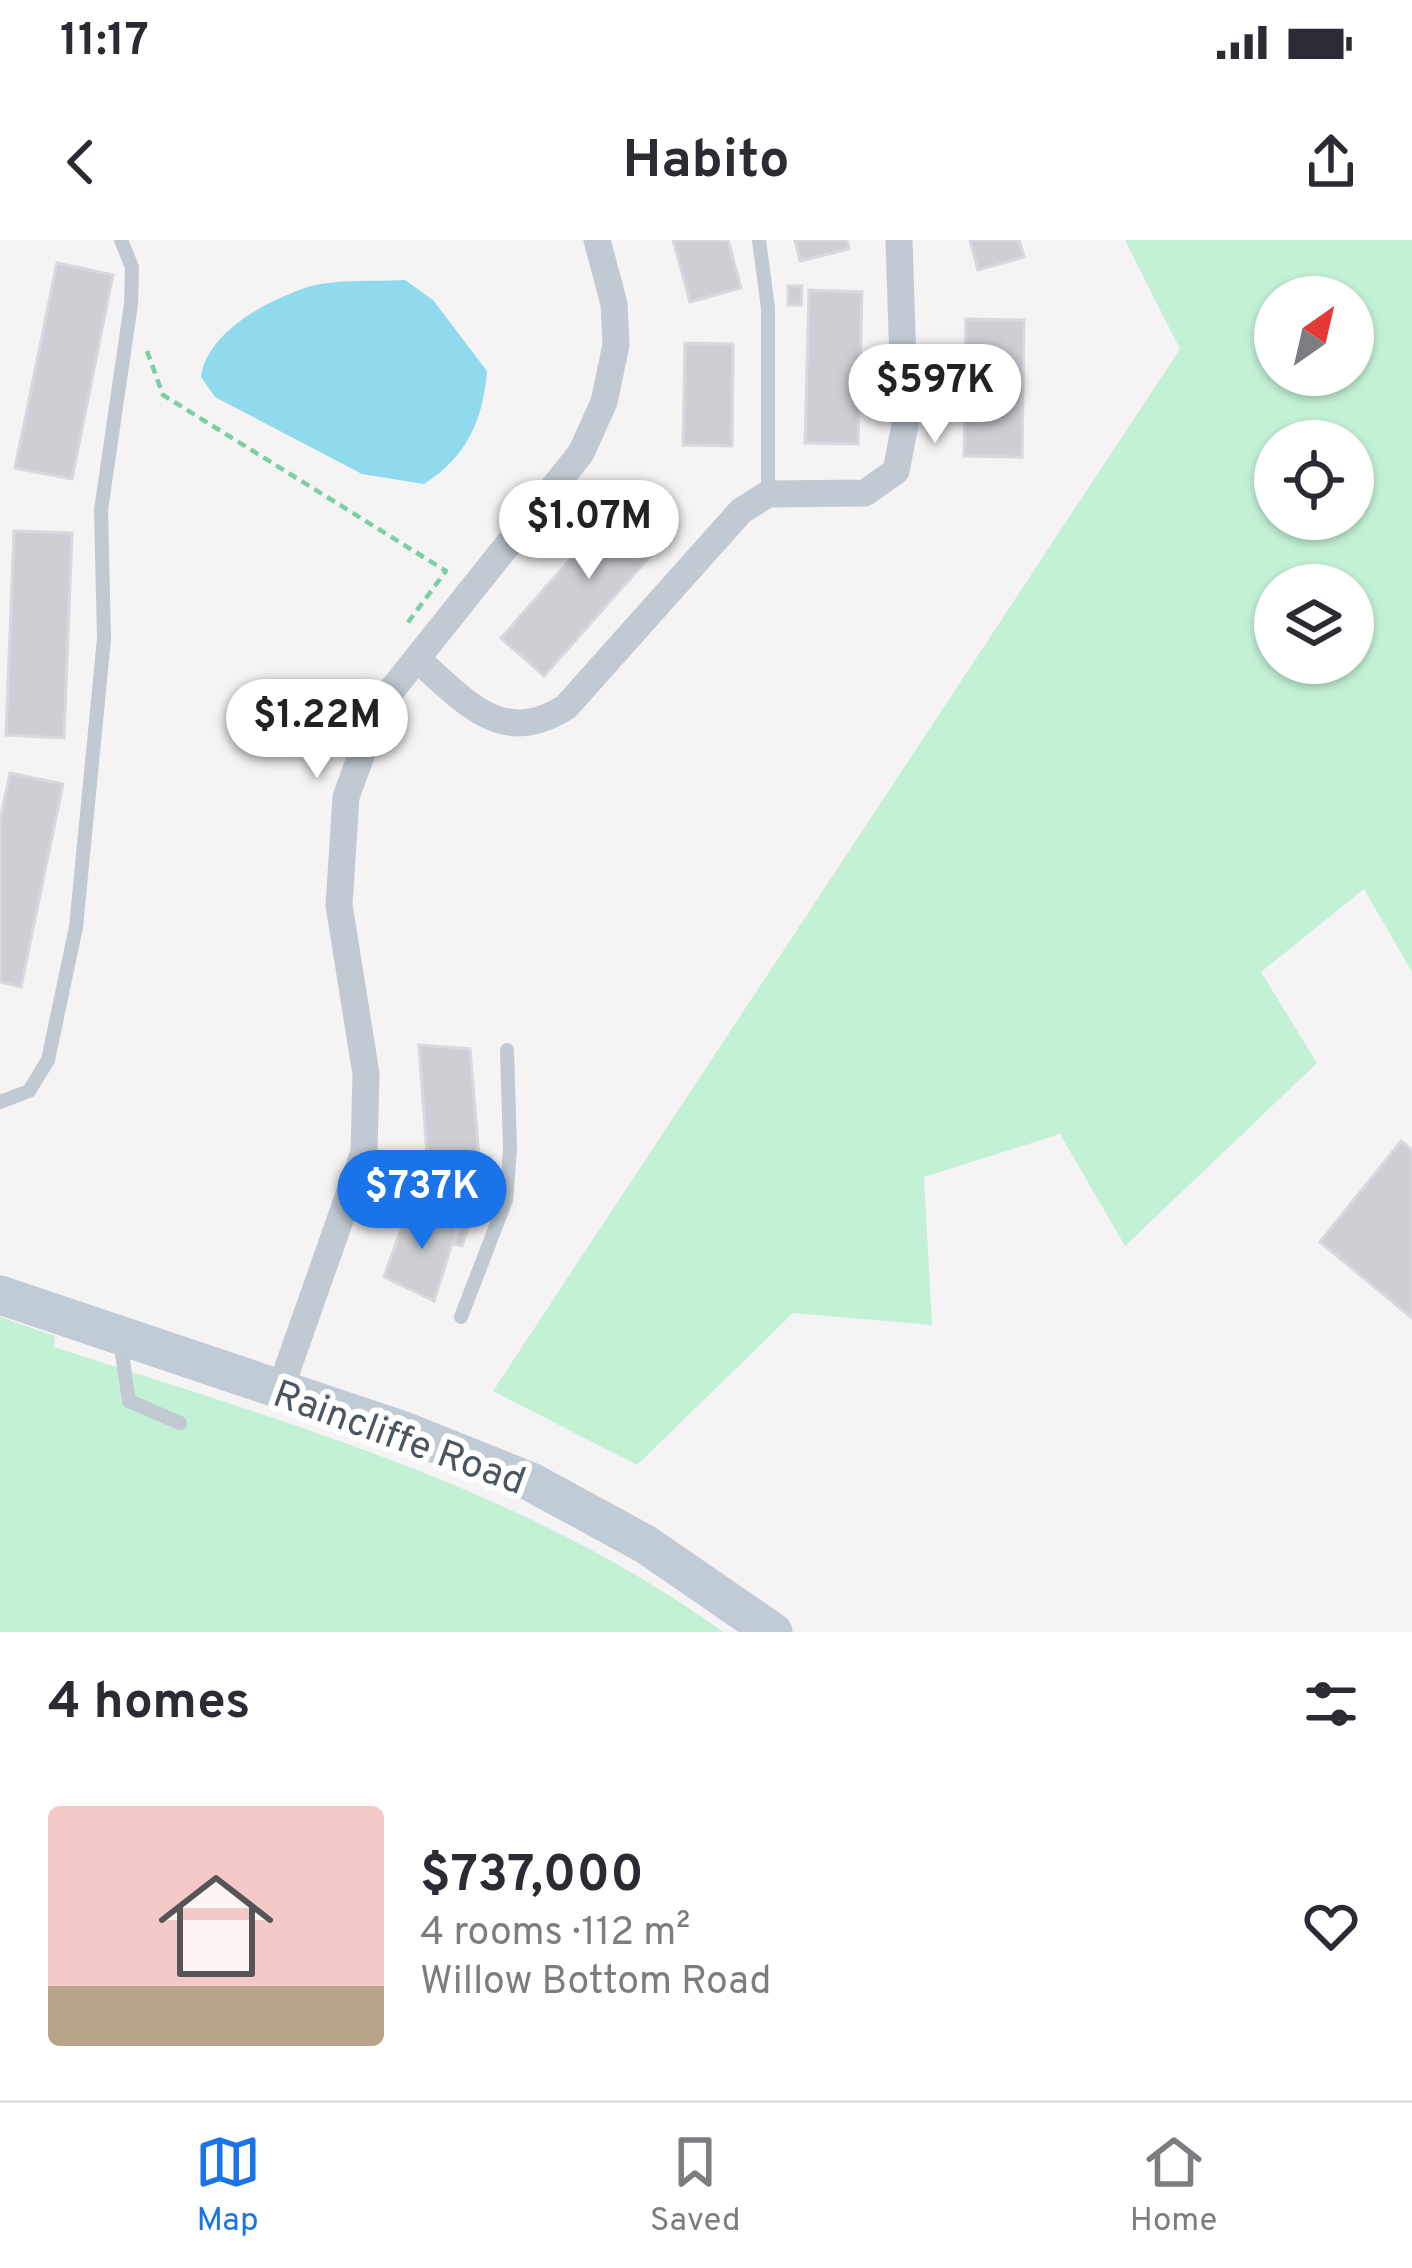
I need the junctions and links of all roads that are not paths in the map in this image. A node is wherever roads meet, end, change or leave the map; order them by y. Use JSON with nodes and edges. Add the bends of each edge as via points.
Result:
{"nodes":[{"id":1,"x":121,"y":240,"type":"edge"},
{"id":2,"x":597,"y":240,"type":"edge"},
{"id":3,"x":759,"y":240,"type":"edge"},
{"id":4,"x":898,"y":240,"type":"edge"},
{"id":5,"x":768,"y":494,"type":"junction"},
{"id":6,"x":418,"y":660,"type":"junction"},
{"id":7,"x":506,"y":1050,"type":"dead end"},
{"id":8,"x":0,"y":1102,"type":"edge"},
{"id":9,"x":360,"y":1171,"type":"junction"},
{"id":10,"x":506,"y":1200,"type":"junction"},
{"id":11,"x":0,"y":1294,"type":"edge"},
{"id":12,"x":460,"y":1317,"type":"dead end"},
{"id":13,"x":120,"y":1336,"type":"junction"},
{"id":14,"x":280,"y":1390,"type":"junction"},
{"id":15,"x":180,"y":1423,"type":"dead end"},
{"id":16,"x":773,"y":1632,"type":"edge"}],
"edges":[{"from":1,"to":8,"type":"lane","via":[[132,267],[131,304],[101,510],[103,660],[76,927],[48,1060],[29,1091]]},
{"from":2,"to":6,"type":"street","via":[[616,345],[604,402],[581,453],[541,509]]},
{"from":3,"to":5,"type":"lane","via":[[768,308]]},
{"from":4,"to":5,"type":"street","via":[[905,425],[896,472],[865,493]]},
{"from":5,"to":6,"type":"street","via":[[742,511],[548,719],[510,726],[489,718]]},
{"from":6,"to":9,"type":"street","via":[[370,726],[341,830],[339,905],[367,1074]]},
{"from":7,"to":10,"type":"lane"},
{"from":9,"to":10,"type":"lane"},
{"from":9,"to":14,"type":"street"},
{"from":10,"to":12,"type":"lane"},
{"from":11,"to":13,"type":"street","name":"Raincliffe Road"},
{"from":13,"to":14,"type":"street","name":"Raincliffe Road"},
{"from":13,"to":15,"type":"lane","via":[[129,1401]]},
{"from":14,"to":16,"type":"street","name":"Raincliffe Road","via":[[531,1482],[645,1544]]}]}
